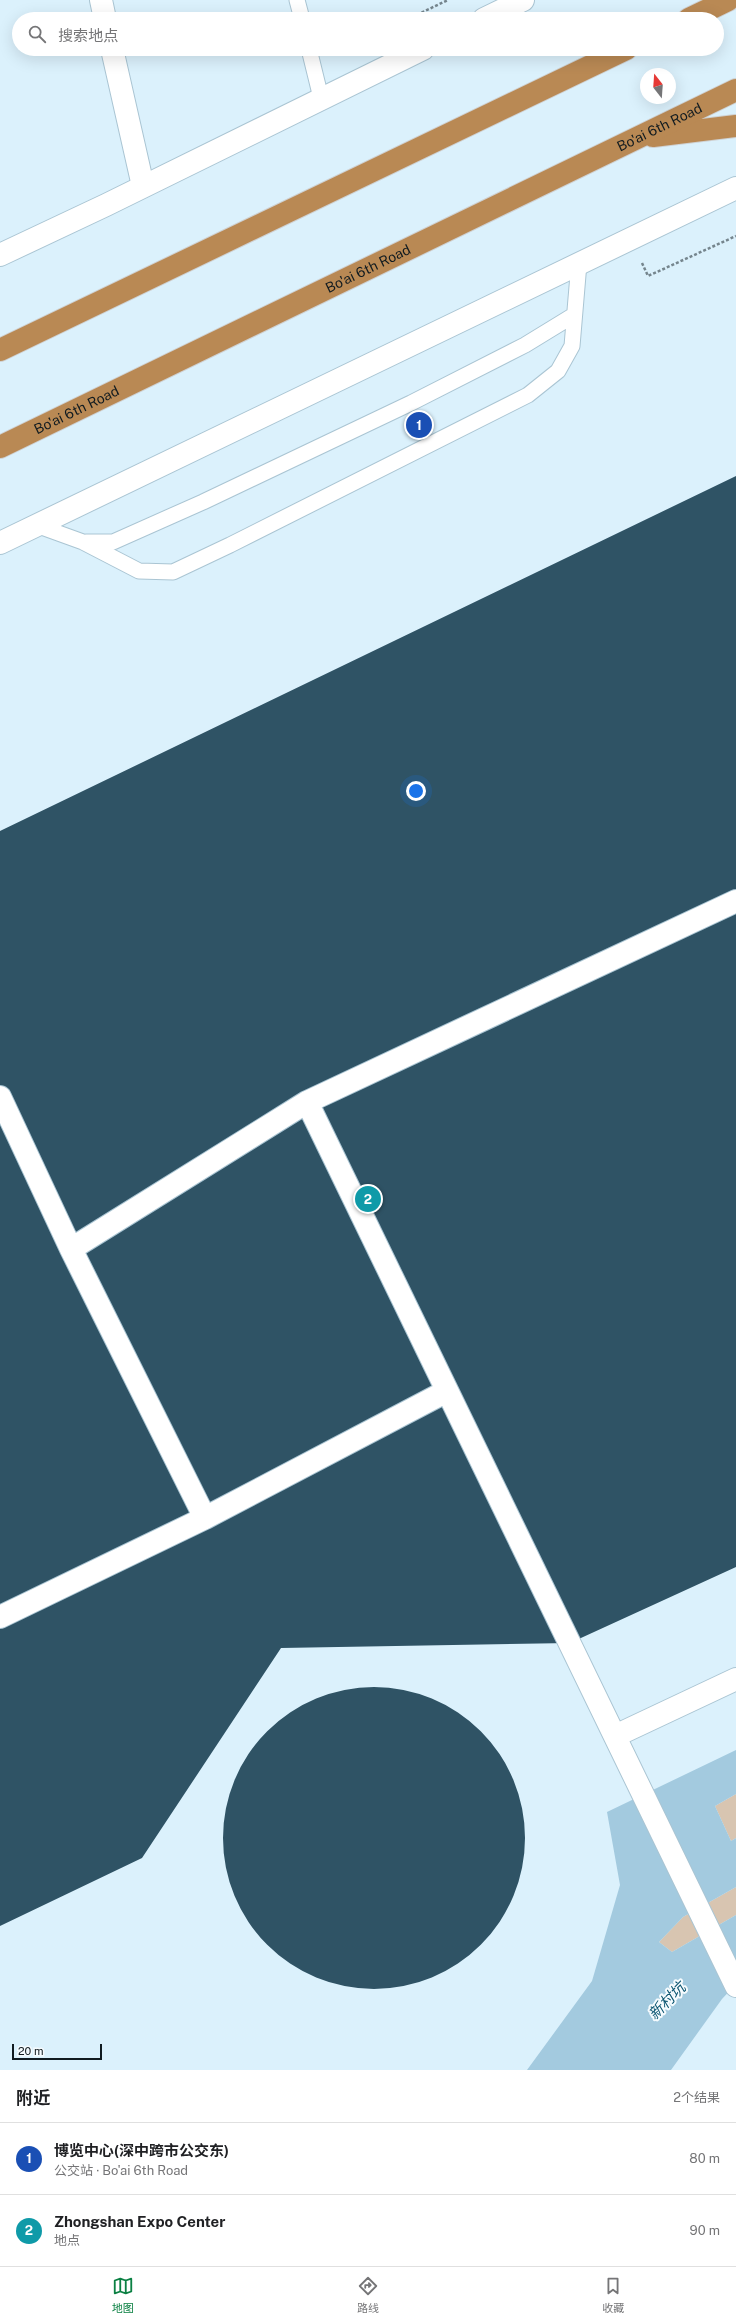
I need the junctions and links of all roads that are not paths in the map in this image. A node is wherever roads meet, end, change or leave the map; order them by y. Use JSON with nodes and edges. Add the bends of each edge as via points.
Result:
{"nodes":[{"id":1,"x":101,"y":0,"type":"edge"},
{"id":2,"x":297,"y":0,"type":"edge"},
{"id":3,"x":523,"y":0,"type":"edge"},
{"id":4,"x":728,"y":0,"type":"edge"},
{"id":5,"x":104,"y":12,"type":"edge"},
{"id":6,"x":300,"y":12,"type":"edge"},
{"id":7,"x":498,"y":12,"type":"edge"},
{"id":8,"x":703,"y":12,"type":"edge"},
{"id":9,"x":114,"y":56,"type":"edge"},
{"id":10,"x":311,"y":56,"type":"edge"},
{"id":11,"x":408,"y":56,"type":"edge"},
{"id":12,"x":611,"y":56,"type":"edge"},
{"id":13,"x":736,"y":90,"type":"edge"},
{"id":14,"x":321,"y":98,"type":"junction"},
{"id":15,"x":736,"y":126,"type":"edge"},
{"id":16,"x":634,"y":138,"type":"junction"},
{"id":17,"x":143,"y":186,"type":"junction"},
{"id":18,"x":736,"y":188,"type":"edge"},
{"id":19,"x":0,"y":255,"type":"edge"},
{"id":20,"x":579,"y":263,"type":"junction"},
{"id":21,"x":574,"y":314,"type":"junction"},
{"id":22,"x":0,"y":350,"type":"edge"},
{"id":23,"x":0,"y":446,"type":"edge"},
{"id":24,"x":36,"y":525,"type":"junction"},
{"id":25,"x":83,"y":542,"type":"junction"},
{"id":26,"x":0,"y":543,"type":"edge"},
{"id":27,"x":736,"y":901,"type":"edge"},
{"id":28,"x":0,"y":1097,"type":"edge"},
{"id":29,"x":307,"y":1102,"type":"junction"},
{"id":30,"x":71,"y":1249,"type":"junction"},
{"id":31,"x":447,"y":1391,"type":"junction"},
{"id":32,"x":205,"y":1518,"type":"junction"},
{"id":33,"x":0,"y":1617,"type":"edge"},
{"id":34,"x":736,"y":1679,"type":"edge"},
{"id":35,"x":615,"y":1736,"type":"junction"},
{"id":36,"x":736,"y":1986,"type":"edge"}],
"edges":[{"from":1,"to":5,"type":"street"},
{"from":2,"to":6,"type":"lane"},
{"from":3,"to":7,"type":"street"},
{"from":4,"to":8,"type":"highway"},
{"from":9,"to":17,"type":"street"},
{"from":10,"to":14,"type":"lane"},
{"from":11,"to":14,"type":"street"},
{"from":12,"to":22,"type":"highway"},
{"from":13,"to":16,"type":"highway","name":"Bo'ai 6th Road"},
{"from":14,"to":17,"type":"street"},
{"from":15,"to":16,"type":"highway"},
{"from":16,"to":23,"type":"highway","name":"Bo'ai 6th Road"},
{"from":17,"to":19,"type":"street"},
{"from":18,"to":20,"type":"street"},
{"from":20,"to":21,"type":"lane"},
{"from":20,"to":24,"type":"street"},
{"from":21,"to":25,"type":"lane","via":[[524,345],[411,403],[203,502],[113,542]]},
{"from":21,"to":25,"type":"lane","via":[[572,346],[558,371],[528,394],[223,549],[173,572],[139,571]]},
{"from":24,"to":25,"type":"lane"},
{"from":24,"to":26,"type":"street"},
{"from":27,"to":29,"type":"street"},
{"from":28,"to":30,"type":"street"},
{"from":29,"to":30,"type":"street"},
{"from":29,"to":31,"type":"street"},
{"from":30,"to":32,"type":"street"},
{"from":31,"to":32,"type":"street"},
{"from":31,"to":35,"type":"street"},
{"from":32,"to":33,"type":"street"},
{"from":34,"to":35,"type":"street"},
{"from":35,"to":36,"type":"street"}]}
